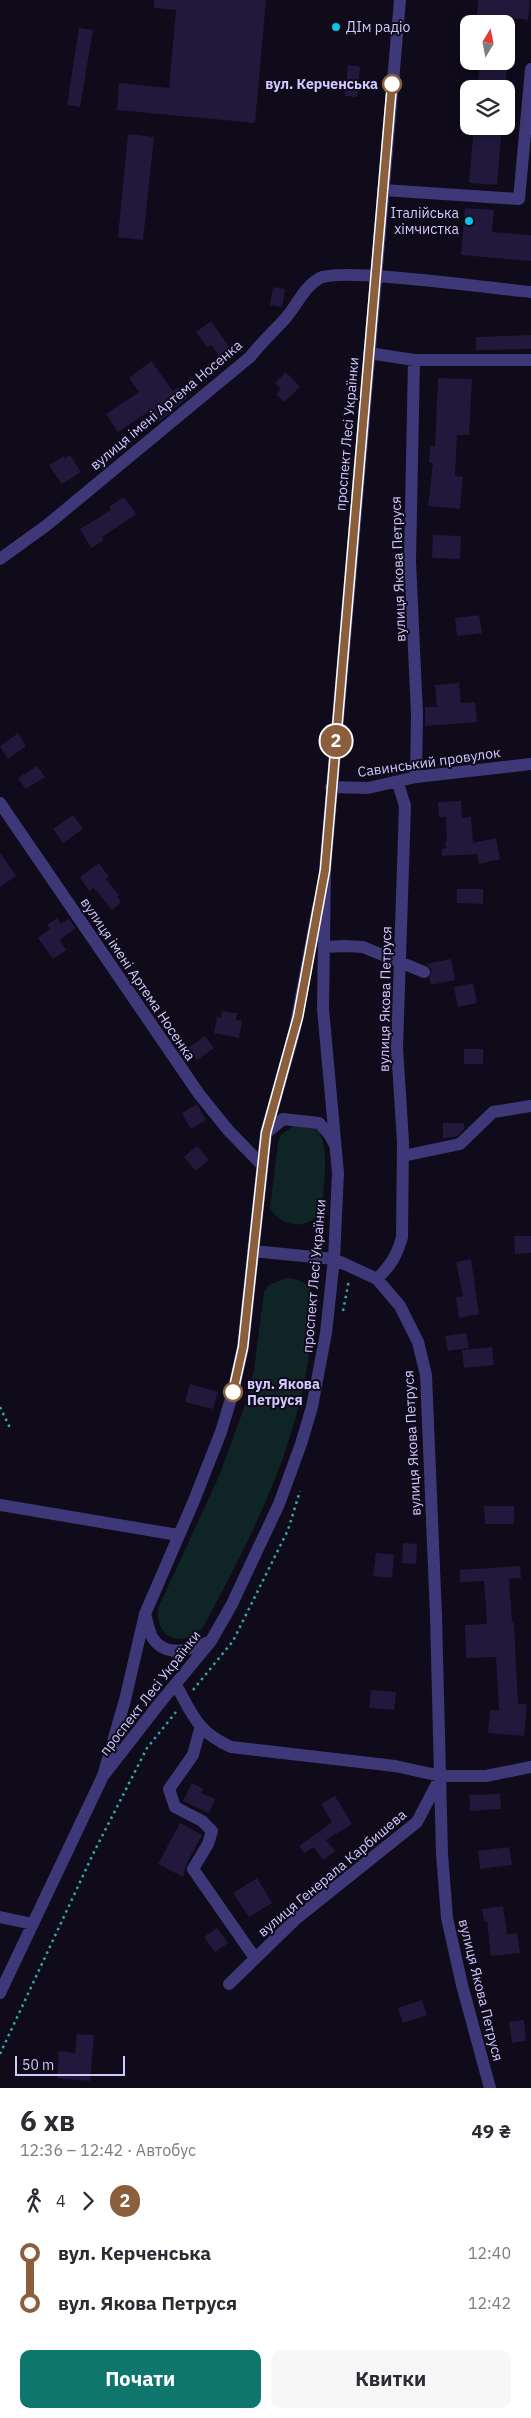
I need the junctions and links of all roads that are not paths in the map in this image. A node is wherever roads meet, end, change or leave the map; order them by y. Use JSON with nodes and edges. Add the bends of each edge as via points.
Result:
{"nodes":[{"id":1,"x":400,"y":0,"type":"edge"},
{"id":2,"x":531,"y":69,"type":"edge"},
{"id":3,"x":383,"y":190,"type":"junction"},
{"id":4,"x":525,"y":201,"type":"edge"},
{"id":5,"x":375,"y":277,"type":"junction"},
{"id":6,"x":531,"y":292,"type":"edge"},
{"id":7,"x":369,"y":352,"type":"junction"},
{"id":8,"x":414,"y":360,"type":"junction"},
{"id":9,"x":531,"y":360,"type":"edge"},
{"id":10,"x":0,"y":559,"type":"edge"},
{"id":11,"x":531,"y":764,"type":"edge"},
{"id":12,"x":416,"y":777,"type":"junction"},
{"id":13,"x":398,"y":783,"type":"junction"},
{"id":14,"x":331,"y":787,"type":"junction"},
{"id":15,"x":0,"y":803,"type":"edge"},
{"id":16,"x":325,"y":870,"type":"junction"},
{"id":17,"x":324,"y":948,"type":"junction"},
{"id":18,"x":400,"y":962,"type":"junction"},
{"id":19,"x":424,"y":972,"type":"dead end"},
{"id":20,"x":531,"y":1106,"type":"edge"},
{"id":21,"x":266,"y":1133,"type":"junction"},
{"id":22,"x":337,"y":1150,"type":"junction"},
{"id":23,"x":403,"y":1156,"type":"junction"},
{"id":24,"x":261,"y":1164,"type":"junction"},
{"id":25,"x":252,"y":1251,"type":"junction"},
{"id":26,"x":334,"y":1258,"type":"junction"},
{"id":27,"x":377,"y":1278,"type":"junction"},
{"id":28,"x":0,"y":1505,"type":"edge"},
{"id":29,"x":178,"y":1535,"type":"junction"},
{"id":30,"x":145,"y":1614,"type":"junction"},
{"id":31,"x":211,"y":1641,"type":"junction"},
{"id":32,"x":176,"y":1684,"type":"junction"},
{"id":33,"x":200,"y":1728,"type":"junction"},
{"id":34,"x":531,"y":1767,"type":"edge"},
{"id":35,"x":103,"y":1776,"type":"junction"},
{"id":36,"x":441,"y":1776,"type":"junction"},
{"id":37,"x":0,"y":1917,"type":"edge"},
{"id":38,"x":33,"y":1924,"type":"junction"},
{"id":39,"x":256,"y":1958,"type":"junction"},
{"id":40,"x":229,"y":1984,"type":"dead end"},
{"id":41,"x":0,"y":1993,"type":"edge"},
{"id":42,"x":488,"y":2087,"type":"edge"}],
"edges":[{"from":1,"to":3,"type":"street","name":"проспект Лесі Українки"},
{"from":2,"to":4,"type":"street"},
{"from":3,"to":4,"type":"street"},
{"from":3,"to":5,"type":"street","name":"проспект Лесі Українки"},
{"from":5,"to":6,"type":"street","name":"вулиця імені Артема Носенка"},
{"from":5,"to":7,"type":"street","name":"проспект Лесі Українки"},
{"from":5,"to":10,"type":"street","name":"вулиця імені Артема Носенка","via":[[330,274],[318,279],[250,357],[47,525]]},
{"from":7,"to":8,"type":"street"},
{"from":7,"to":14,"type":"street","name":"проспект Лесі Українки"},
{"from":8,"to":9,"type":"street"},
{"from":8,"to":12,"type":"street","name":"вулиця Якова Петруся","via":[[410,552],[417,714]]},
{"from":11,"to":12,"type":"street","name":"Савинський провулок"},
{"from":12,"to":13,"type":"street","name":"Савинський провулок"},
{"from":13,"to":14,"type":"street","name":"Савинський провулок","via":[[368,788]]},
{"from":13,"to":18,"type":"street","name":"вулиця Якова Петруся","via":[[405,806]]},
{"from":14,"to":16,"type":"street","name":"проспект Лесі Українки"},
{"from":15,"to":24,"type":"street","name":"вулиця імені Артема Носенка","via":[[198,1094]]},
{"from":16,"to":17,"type":"street","name":"проспект Лесі Українки"},
{"from":16,"to":21,"type":"street","name":"проспект Лесі Українки","via":[[297,1021]]},
{"from":17,"to":18,"type":"street","via":[[363,947]]},
{"from":17,"to":22,"type":"street","name":"проспект Лесі Українки","via":[[324,1029]]},
{"from":18,"to":19,"type":"street"},
{"from":18,"to":23,"type":"street","name":"вулиця Якова Петруся","via":[[396,1048]]},
{"from":20,"to":23,"type":"street","via":[[493,1112],[460,1144]]},
{"from":21,"to":22,"type":"street","via":[[283,1120],[319,1123]]},
{"from":21,"to":24,"type":"street","name":"проспект Лесі Українки"},
{"from":22,"to":26,"type":"street","name":"проспект Лесі Українки"},
{"from":23,"to":27,"type":"street","name":"вулиця Якова Петруся","via":[[402,1238],[392,1264]]},
{"from":24,"to":25,"type":"street","name":"проспект Лесі Українки"},
{"from":25,"to":26,"type":"street"},
{"from":25,"to":29,"type":"street","name":"проспект Лесі Українки","via":[[243,1347],[233,1392],[221,1432]]},
{"from":26,"to":27,"type":"street"},
{"from":26,"to":31,"type":"street","name":"проспект Лесі Українки","via":[[320,1371],[301,1444],[278,1504],[232,1604]]},
{"from":27,"to":36,"type":"street","name":"вулиця Якова Петруся","via":[[400,1306],[418,1342],[426,1376]]},
{"from":28,"to":29,"type":"street"},
{"from":29,"to":30,"type":"street","name":"проспект Лесі Українки"},
{"from":30,"to":31,"type":"street","via":[[152,1637],[161,1646],[177,1652]]},
{"from":30,"to":35,"type":"street","name":"проспект Лесі Українки"},
{"from":31,"to":32,"type":"street","name":"проспект Лесі Українки"},
{"from":32,"to":33,"type":"street"},
{"from":32,"to":35,"type":"street","name":"проспект Лесі Українки"},
{"from":33,"to":36,"type":"street","via":[[213,1740],[231,1747],[395,1766]]},
{"from":33,"to":39,"type":"street","via":[[193,1755],[169,1789],[175,1807],[212,1831],[193,1869]]},
{"from":34,"to":36,"type":"street","via":[[486,1776]]},
{"from":35,"to":38,"type":"street","name":"проспект Лесі Українки"},
{"from":36,"to":39,"type":"street","name":"вулиця Генерала Карбишева","via":[[417,1822],[297,1918]]},
{"from":36,"to":42,"type":"street","name":"вулиця Якова Петруся","via":[[447,1918]]},
{"from":37,"to":38,"type":"street"},
{"from":38,"to":41,"type":"street","name":"проспект Лесі Українки"},
{"from":39,"to":40,"type":"street","name":"вулиця Генерала Карбишева"}]}
